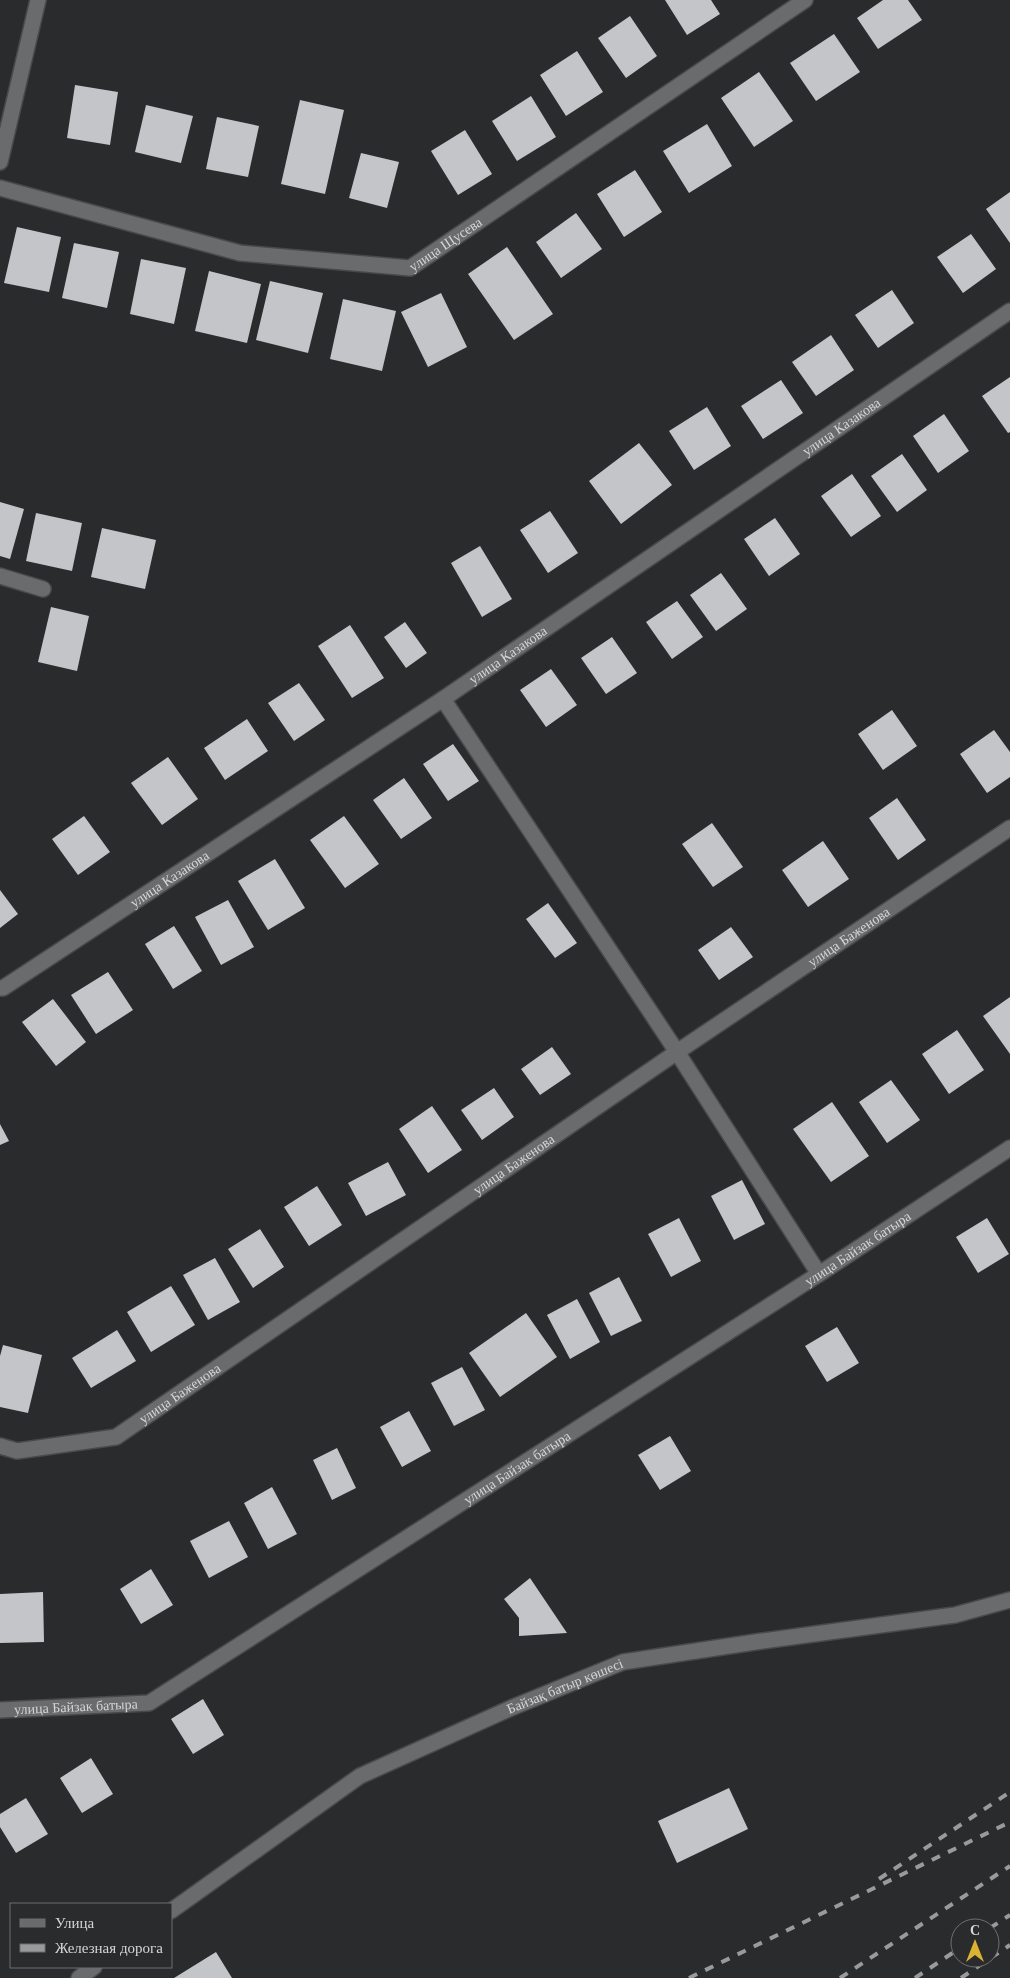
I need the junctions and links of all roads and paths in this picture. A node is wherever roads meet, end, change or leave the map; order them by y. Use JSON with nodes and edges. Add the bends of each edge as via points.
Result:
{"nodes":[{"id":1,"x":38,"y":0,"type":"edge"},
{"id":2,"x":805,"y":0,"type":"edge"},
{"id":3,"x":0,"y":162,"type":"edge"},
{"id":4,"x":0,"y":188,"type":"edge"},
{"id":5,"x":1010,"y":311,"type":"edge"},
{"id":6,"x":0,"y":576,"type":"edge"},
{"id":7,"x":43,"y":589,"type":"dead end"},
{"id":8,"x":443,"y":700,"type":"junction"},
{"id":9,"x":1010,"y":828,"type":"edge"},
{"id":10,"x":0,"y":988,"type":"edge"},
{"id":11,"x":677,"y":1052,"type":"junction"},
{"id":12,"x":1010,"y":1148,"type":"edge"},
{"id":13,"x":819,"y":1274,"type":"junction"},
{"id":14,"x":0,"y":1446,"type":"edge"},
{"id":15,"x":1010,"y":1600,"type":"edge"},
{"id":16,"x":0,"y":1710,"type":"edge"},
{"id":17,"x":172,"y":1910,"type":"edge"},
{"id":18,"x":93,"y":1968,"type":"edge"},
{"id":19,"x":79,"y":1978,"type":"edge"}],
"edges":[{"from":1,"to":3,"type":"street"},
{"from":2,"to":4,"type":"street","name":"улица Щусева","via":[[410,268],[240,253]]},
{"from":5,"to":8,"type":"street","name":"улица Казакова"},
{"from":6,"to":7,"type":"street"},
{"from":8,"to":10,"type":"street","name":"улица Казакова"},
{"from":8,"to":11,"type":"street"},
{"from":9,"to":11,"type":"street","name":"улица Баженова"},
{"from":11,"to":13,"type":"street"},
{"from":11,"to":14,"type":"street","name":"улица Баженова","via":[[116,1437],[17,1451]]},
{"from":12,"to":13,"type":"street","name":"улица Байзак батыра"},
{"from":13,"to":16,"type":"street","name":"улица Байзак батыра","via":[[149,1704]]},
{"from":15,"to":17,"type":"street","name":"Байзақ батыр көшесі","via":[[955,1615],[623,1662],[360,1776]]},
{"from":18,"to":19,"type":"street"}]}
